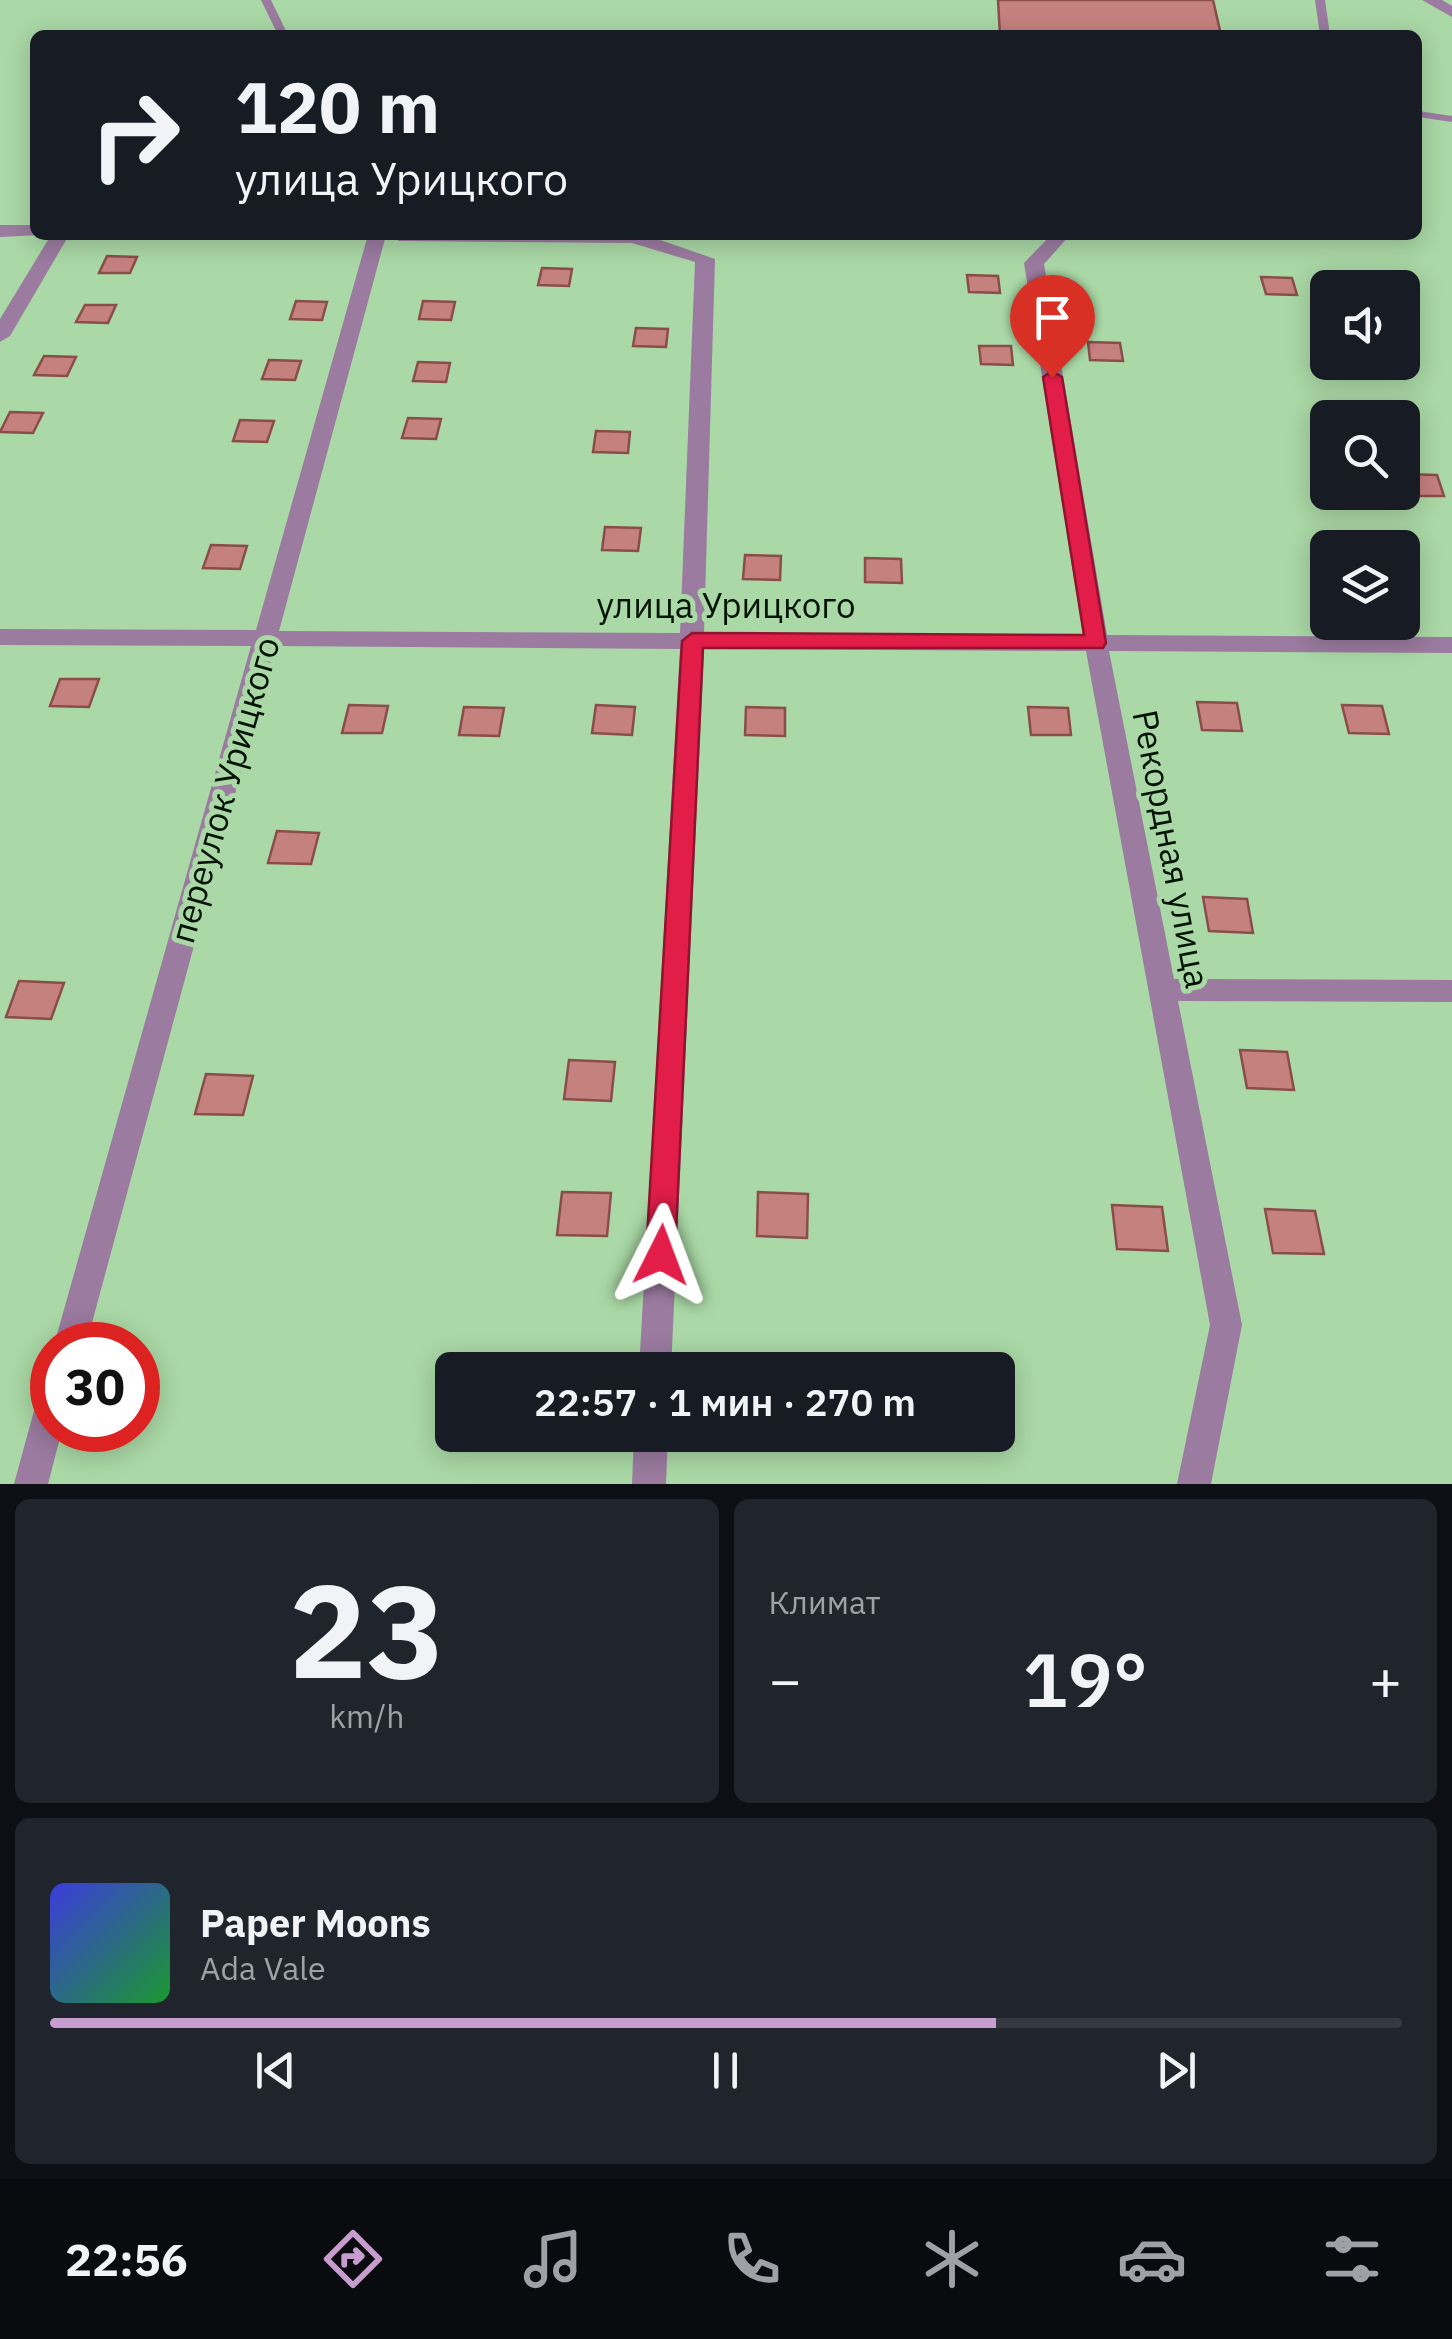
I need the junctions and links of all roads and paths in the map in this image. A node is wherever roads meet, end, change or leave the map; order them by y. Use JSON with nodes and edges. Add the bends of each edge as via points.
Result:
{"nodes":[{"id":1,"x":266,"y":0,"type":"edge"},
{"id":2,"x":1320,"y":0,"type":"edge"},
{"id":3,"x":1430,"y":0,"type":"edge"},
{"id":4,"x":1452,"y":12,"type":"edge"},
{"id":5,"x":281,"y":30,"type":"edge"},
{"id":6,"x":1324,"y":30,"type":"edge"},
{"id":7,"x":1422,"y":115,"type":"edge"},
{"id":8,"x":1452,"y":119,"type":"edge"},
{"id":9,"x":0,"y":231,"type":"edge"},
{"id":10,"x":30,"y":232,"type":"edge"},
{"id":11,"x":57,"y":240,"type":"edge"},
{"id":12,"x":376,"y":240,"type":"edge"},
{"id":13,"x":643,"y":240,"type":"edge"},
{"id":14,"x":1057,"y":240,"type":"edge"},
{"id":15,"x":0,"y":336,"type":"edge"},
{"id":16,"x":0,"y":636,"type":"edge"},
{"id":17,"x":267,"y":638,"type":"junction"},
{"id":18,"x":692,"y":641,"type":"junction"},
{"id":19,"x":1096,"y":643,"type":"junction"},
{"id":20,"x":1452,"y":645,"type":"edge"},
{"id":21,"x":1162,"y":990,"type":"junction"},
{"id":22,"x":1452,"y":990,"type":"edge"},
{"id":23,"x":76,"y":1322,"type":"edge"},
{"id":24,"x":656,"y":1352,"type":"edge"},
{"id":25,"x":40,"y":1452,"type":"edge"},
{"id":26,"x":650,"y":1452,"type":"edge"},
{"id":27,"x":31,"y":1484,"type":"edge"},
{"id":28,"x":649,"y":1484,"type":"edge"},
{"id":29,"x":1194,"y":1484,"type":"edge"}],
"edges":[{"from":1,"to":5,"type":"lane"},
{"from":2,"to":6,"type":"lane"},
{"from":3,"to":4,"type":"street"},
{"from":7,"to":8,"type":"lane"},
{"from":9,"to":10,"type":"street"},
{"from":11,"to":15,"type":"street"},
{"from":12,"to":17,"type":"street","name":"переулок Урицкого"},
{"from":13,"to":18,"type":"street","via":[[705,259]]},
{"from":14,"to":19,"type":"street","name":"Рекордная улица","via":[[1034,263]]},
{"from":16,"to":17,"type":"street","name":"улица Урицкого"},
{"from":17,"to":18,"type":"street","name":"улица Урицкого"},
{"from":17,"to":23,"type":"street","name":"переулок Урицкого"},
{"from":18,"to":19,"type":"street","name":"улица Урицкого"},
{"from":18,"to":24,"type":"street"},
{"from":19,"to":20,"type":"street","name":"улица Урицкого"},
{"from":19,"to":21,"type":"street","name":"Рекордная улица"},
{"from":21,"to":22,"type":"street"},
{"from":21,"to":29,"type":"street","name":"Рекордная улица","via":[[1226,1325]]},
{"from":25,"to":27,"type":"street"},
{"from":26,"to":28,"type":"street"}]}
